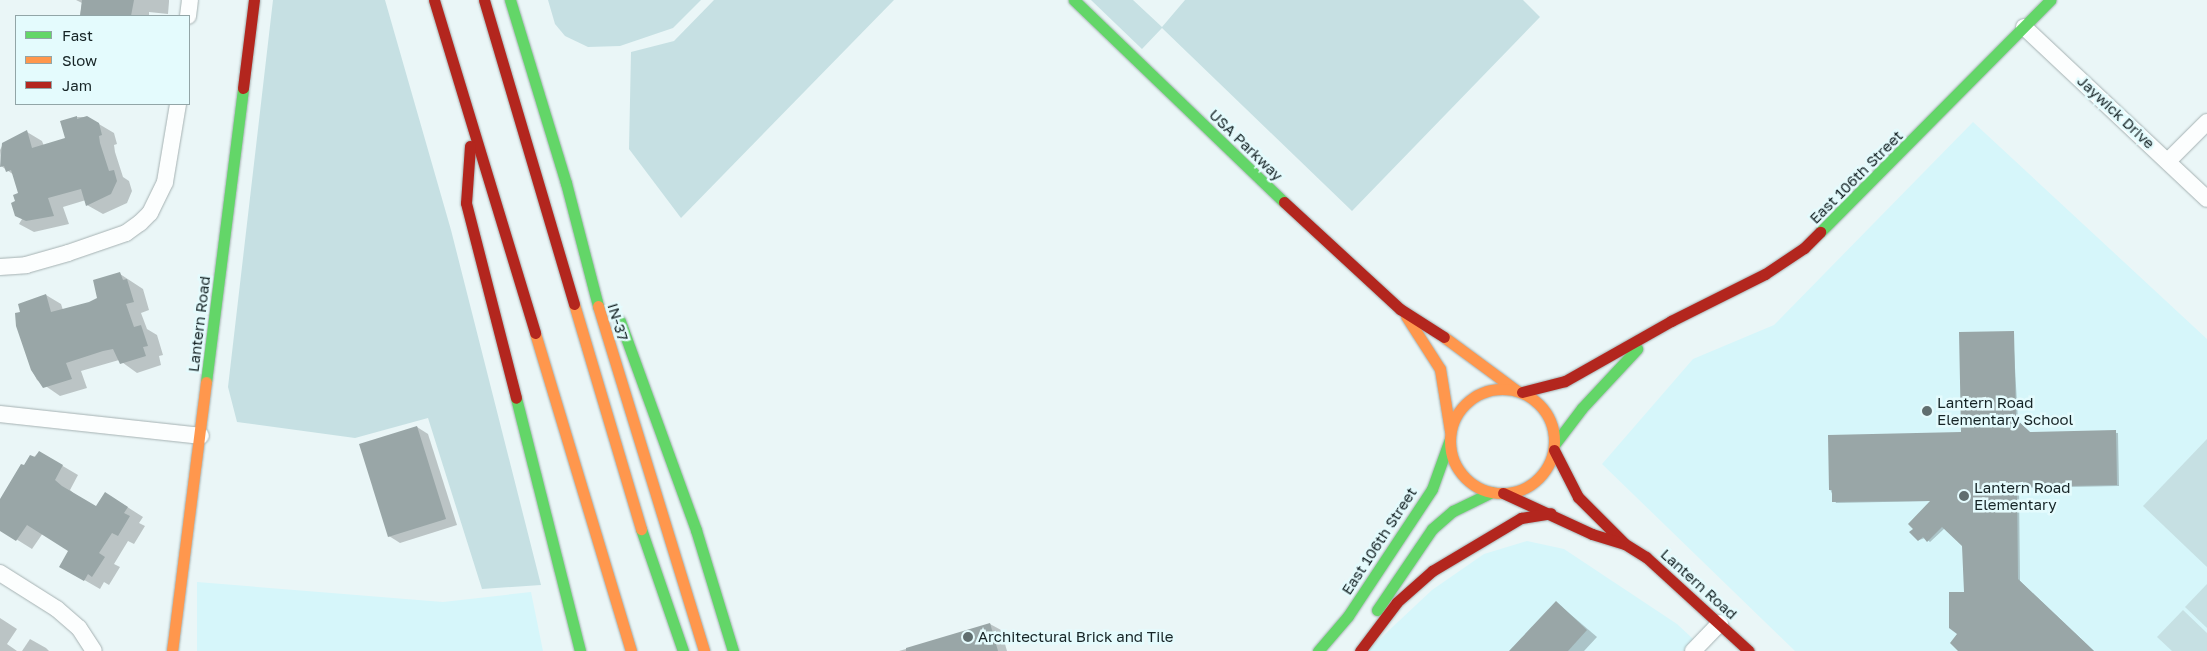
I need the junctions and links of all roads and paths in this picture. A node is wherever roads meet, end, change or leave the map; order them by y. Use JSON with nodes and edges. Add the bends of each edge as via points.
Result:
{"nodes":[{"id":1,"x":190,"y":0,"type":"edge"},
{"id":2,"x":254,"y":0,"type":"edge"},
{"id":3,"x":434,"y":0,"type":"edge"},
{"id":4,"x":484,"y":0,"type":"edge"},
{"id":5,"x":510,"y":0,"type":"edge"},
{"id":6,"x":1074,"y":0,"type":"edge"},
{"id":7,"x":2050,"y":0,"type":"edge"},
{"id":8,"x":188,"y":15,"type":"edge"},
{"id":9,"x":2024,"y":27,"type":"junction"},
{"id":10,"x":178,"y":105,"type":"edge"},
{"id":11,"x":2207,"y":122,"type":"edge"},
{"id":12,"x":471,"y":130,"type":"junction"},
{"id":13,"x":2168,"y":161,"type":"junction"},
{"id":14,"x":566,"y":184,"type":"junction"},
{"id":15,"x":2207,"y":199,"type":"edge"},
{"id":16,"x":0,"y":267,"type":"edge"},
{"id":17,"x":604,"y":279,"type":"dead end"},
{"id":18,"x":614,"y":307,"type":"dead end"},
{"id":19,"x":1400,"y":309,"type":"junction"},
{"id":20,"x":1651,"y":333,"type":"junction"},
{"id":21,"x":1519,"y":391,"type":"junction"},
{"id":22,"x":0,"y":414,"type":"edge"},
{"id":23,"x":201,"y":436,"type":"junction"},
{"id":24,"x":1450,"y":436,"type":"junction"},
{"id":25,"x":1554,"y":447,"type":"junction"},
{"id":26,"x":1498,"y":493,"type":"junction"},
{"id":27,"x":1551,"y":512,"type":"junction"},
{"id":28,"x":1625,"y":544,"type":"junction"},
{"id":29,"x":0,"y":573,"type":"edge"},
{"id":30,"x":1720,"y":623,"type":"junction"},
{"id":31,"x":94,"y":651,"type":"edge"},
{"id":32,"x":172,"y":651,"type":"edge"},
{"id":33,"x":580,"y":651,"type":"edge"},
{"id":34,"x":632,"y":651,"type":"edge"},
{"id":35,"x":682,"y":651,"type":"edge"},
{"id":36,"x":704,"y":651,"type":"edge"},
{"id":37,"x":733,"y":651,"type":"edge"},
{"id":38,"x":1318,"y":651,"type":"edge"},
{"id":39,"x":1346,"y":651,"type":"edge"},
{"id":40,"x":1360,"y":651,"type":"edge"},
{"id":41,"x":1693,"y":651,"type":"edge"},
{"id":42,"x":1750,"y":651,"type":"edge"}],
"edges":[{"from":1,"to":8,"type":"street"},
{"from":2,"to":23,"type":"main road","name":"Lantern Road"},
{"from":3,"to":12,"type":"main road"},
{"from":4,"to":35,"type":"main road","via":[[642,534]]},
{"from":5,"to":14,"type":"main road","name":"IN-37"},
{"from":6,"to":19,"type":"main road","name":"USA Parkway","via":[[1350,266]]},
{"from":7,"to":9,"type":"main road","name":"East 106th Street"},
{"from":9,"to":13,"type":"street","name":"Jaywick Drive"},
{"from":9,"to":20,"type":"main road","name":"East 106th Street","via":[[1804,248],[1765,274]]},
{"from":10,"to":16,"type":"street","via":[[165,182],[150,212],[140,223],[126,233],[68,253],[26,266]]},
{"from":11,"to":13,"type":"street"},
{"from":12,"to":33,"type":"main road","via":[[466,203]]},
{"from":12,"to":34,"type":"main road"},
{"from":13,"to":15,"type":"street","name":"Jaywick Drive"},
{"from":14,"to":17,"type":"main road"},
{"from":14,"to":36,"type":"main road","name":"IN-37","via":[[590,281]]},
{"from":18,"to":37,"type":"main road","via":[[696,530]]},
{"from":19,"to":21,"type":"main road","name":"USA Parkway","via":[[1431,327]]},
{"from":19,"to":24,"type":"main road","name":"USA Parkway","via":[[1440,369]]},
{"from":20,"to":21,"type":"main road","name":"East 106th Street","via":[[1565,381]]},
{"from":20,"to":25,"type":"main road","name":"East 106th Street","via":[[1582,408]]},
{"from":21,"to":24,"type":"main road","via":[[1489,390],[1474,398],[1461,410]]},
{"from":21,"to":25,"type":"main road","via":[[1538,402],[1549,418]]},
{"from":22,"to":23,"type":"street"},
{"from":23,"to":32,"type":"main road","name":"Lantern Road"},
{"from":24,"to":26,"type":"main road","via":[[1453,457],[1461,473],[1475,486]]},
{"from":24,"to":38,"type":"main road","name":"East 106th Street","via":[[1432,489],[1348,616]]},
{"from":25,"to":26,"type":"main road","via":[[1548,467],[1536,480],[1521,490]]},
{"from":25,"to":28,"type":"main road","name":"Lantern Road","via":[[1578,497]]},
{"from":26,"to":27,"type":"main road","name":"Lantern Road"},
{"from":26,"to":39,"type":"main road","via":[[1445,516],[1422,539],[1372,618]]},
{"from":27,"to":28,"type":"main road","name":"Lantern Road","via":[[1592,534]]},
{"from":27,"to":40,"type":"main road","via":[[1521,518],[1432,571],[1397,602]]},
{"from":28,"to":30,"type":"main road","name":"Lantern Road","via":[[1666,572]]},
{"from":29,"to":31,"type":"street","via":[[79,628]]},
{"from":30,"to":41,"type":"street"},
{"from":30,"to":42,"type":"main road","name":"Lantern Road"}]}
